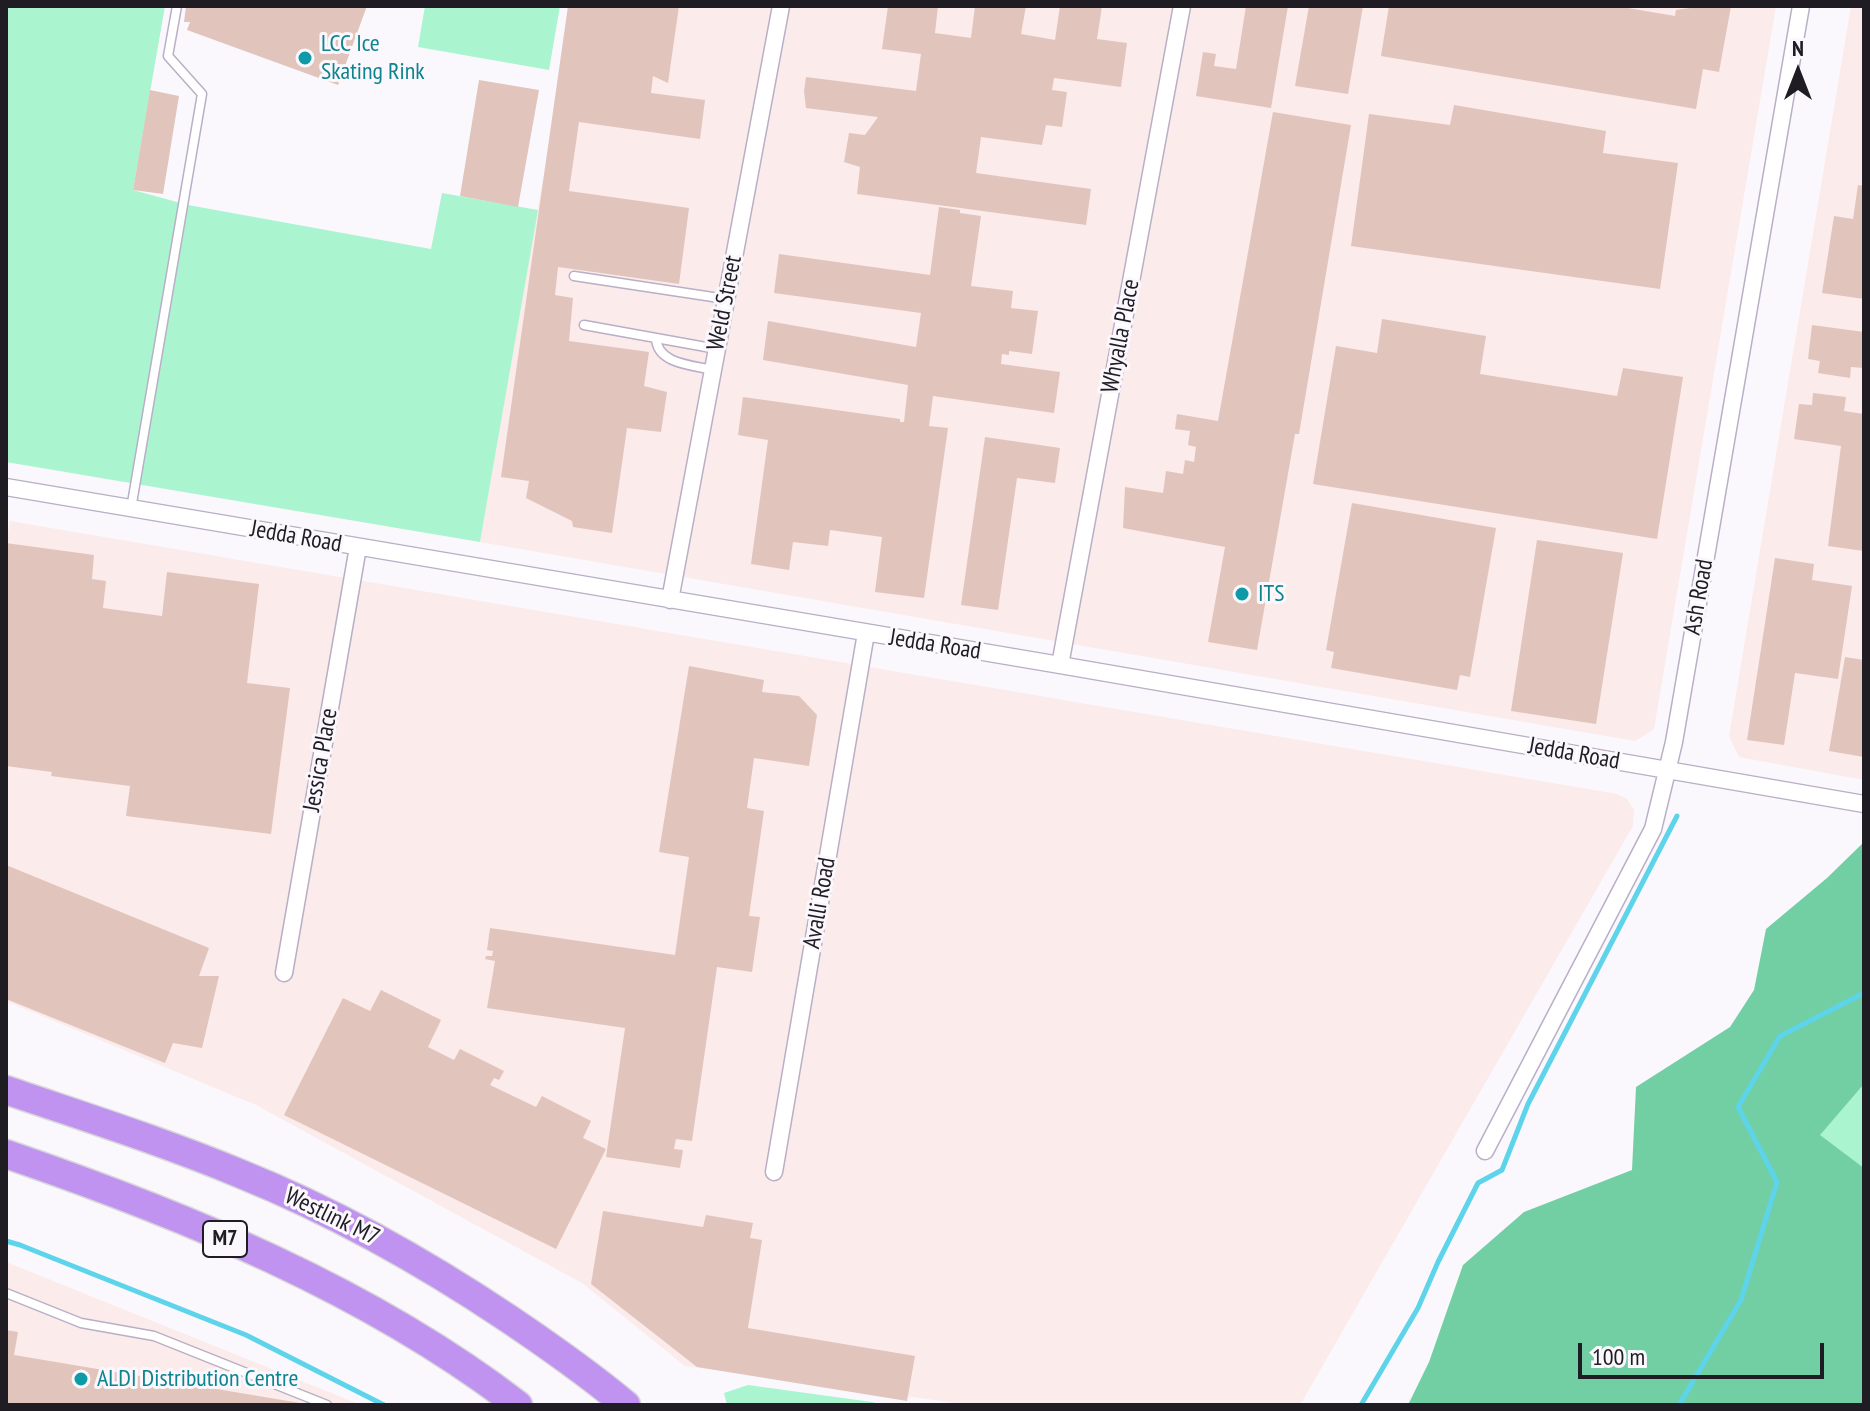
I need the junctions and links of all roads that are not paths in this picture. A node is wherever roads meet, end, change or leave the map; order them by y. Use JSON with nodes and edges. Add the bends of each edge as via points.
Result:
{"nodes":[{"id":1,"x":177,"y":6,"type":"edge"},
{"id":2,"x":781,"y":6,"type":"edge"},
{"id":3,"x":1182,"y":6,"type":"edge"},
{"id":4,"x":1801,"y":6,"type":"edge"},
{"id":5,"x":574,"y":276,"type":"dead end"},
{"id":6,"x":726,"y":299,"type":"junction"},
{"id":7,"x":584,"y":325,"type":"dead end"},
{"id":8,"x":656,"y":338,"type":"junction"},
{"id":9,"x":717,"y":349,"type":"junction"},
{"id":10,"x":713,"y":370,"type":"junction"},
{"id":11,"x":6,"y":487,"type":"edge"},
{"id":12,"x":131,"y":509,"type":"junction"},
{"id":13,"x":358,"y":547,"type":"junction"},
{"id":14,"x":670,"y":600,"type":"junction"},
{"id":15,"x":866,"y":633,"type":"junction"},
{"id":16,"x":1060,"y":665,"type":"junction"},
{"id":17,"x":1668,"y":770,"type":"junction"},
{"id":18,"x":1864,"y":804,"type":"edge"},
{"id":19,"x":284,"y":973,"type":"dead end"},
{"id":20,"x":6,"y":1069,"type":"edge"},
{"id":21,"x":6,"y":1090,"type":"edge"},
{"id":22,"x":1485,"y":1151,"type":"dead end"},
{"id":23,"x":6,"y":1154,"type":"edge"},
{"id":24,"x":6,"y":1167,"type":"edge"},
{"id":25,"x":774,"y":1172,"type":"dead end"},
{"id":26,"x":318,"y":1208,"type":"junction"},
{"id":27,"x":6,"y":1293,"type":"edge"},
{"id":28,"x":433,"y":1347,"type":"junction"},
{"id":29,"x":327,"y":1405,"type":"edge"},
{"id":30,"x":518,"y":1405,"type":"edge"},
{"id":31,"x":626,"y":1405,"type":"edge"}],
"edges":[{"from":1,"to":12,"type":"lane","via":[[168,56],[202,94]]},
{"from":2,"to":6,"type":"street","name":"Weld Street"},
{"from":3,"to":16,"type":"street","name":"Whyalla Place"},
{"from":4,"to":17,"type":"street","name":"Ash Road"},
{"from":5,"to":6,"type":"lane"},
{"from":6,"to":9,"type":"street","name":"Weld Street"},
{"from":7,"to":8,"type":"lane"},
{"from":8,"to":9,"type":"lane"},
{"from":8,"to":10,"type":"lane","via":[[662,355]]},
{"from":9,"to":10,"type":"street","name":"Weld Street"},
{"from":10,"to":14,"type":"street","name":"Weld Street"},
{"from":11,"to":12,"type":"street","name":"Jedda Road"},
{"from":12,"to":13,"type":"street","name":"Jedda Road"},
{"from":13,"to":14,"type":"street","name":"Jedda Road"},
{"from":13,"to":19,"type":"street","name":"Jessica Place"},
{"from":14,"to":15,"type":"street","name":"Jedda Road"},
{"from":15,"to":16,"type":"street","name":"Jedda Road"},
{"from":15,"to":25,"type":"street","name":"Avalli Road"},
{"from":16,"to":17,"type":"street","name":"Jedda Road"},
{"from":17,"to":18,"type":"street","name":"Jedda Road"},
{"from":17,"to":22,"type":"street","name":"Ash Road","via":[[1653,829]]},
{"from":20,"to":26,"type":"highway","via":[[221,1152]]},
{"from":21,"to":26,"type":"highway","name":"Westlink M7","via":[[199,1157]]},
{"from":23,"to":28,"type":"highway","number":"M7","via":[[172,1215],[273,1260],[356,1300]]},
{"from":24,"to":28,"type":"highway","via":[[136,1216]]},
{"from":26,"to":31,"type":"highway","name":"Westlink M7","via":[[464,1289]]},
{"from":27,"to":29,"type":"lane","via":[[81,1323],[154,1336]]},
{"from":28,"to":30,"type":"highway","number":"M7"}]}
